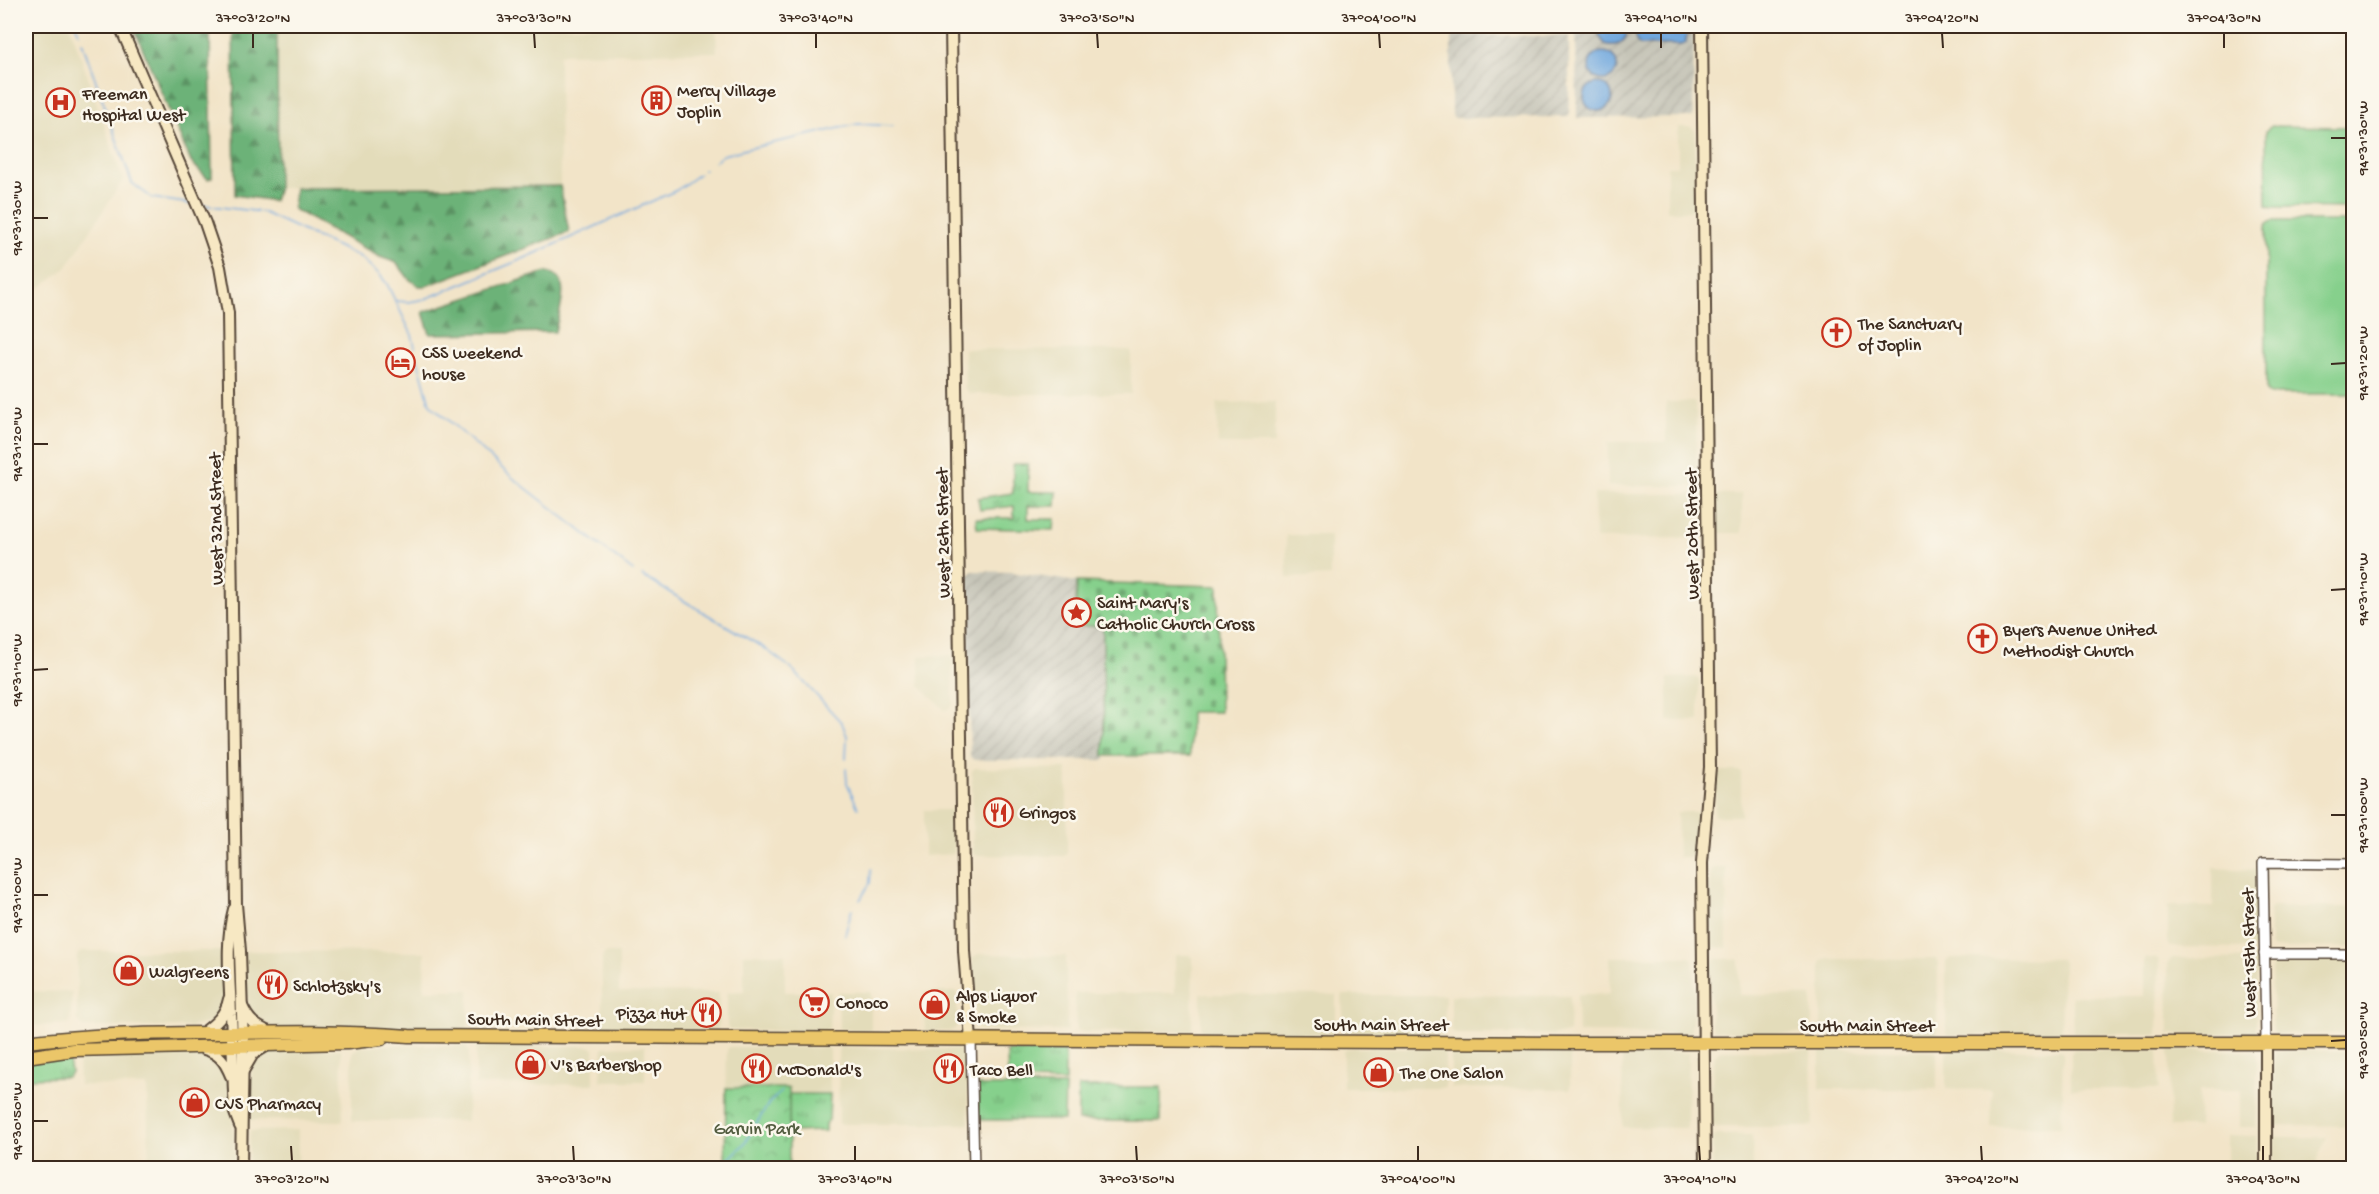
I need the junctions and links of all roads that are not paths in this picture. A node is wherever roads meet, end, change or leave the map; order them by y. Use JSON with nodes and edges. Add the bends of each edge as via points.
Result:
{"nodes":[{"id":1,"x":120,"y":26,"type":"edge"},
{"id":2,"x":951,"y":26,"type":"edge"},
{"id":3,"x":1702,"y":26,"type":"edge"},
{"id":4,"x":2354,"y":864,"type":"edge"},
{"id":5,"x":236,"y":904,"type":"junction"},
{"id":6,"x":2264,"y":954,"type":"junction"},
{"id":7,"x":2354,"y":954,"type":"edge"},
{"id":8,"x":230,"y":993,"type":"junction"},
{"id":9,"x":241,"y":1004,"type":"junction"},
{"id":10,"x":203,"y":1033,"type":"junction"},
{"id":11,"x":237,"y":1033,"type":"junction"},
{"id":12,"x":269,"y":1039,"type":"junction"},
{"id":13,"x":971,"y":1040,"type":"junction"},
{"id":14,"x":2266,"y":1041,"type":"junction"},
{"id":15,"x":26,"y":1042,"type":"edge"},
{"id":16,"x":1704,"y":1043,"type":"junction"},
{"id":17,"x":2354,"y":1043,"type":"edge"},
{"id":18,"x":238,"y":1046,"type":"junction"},
{"id":19,"x":198,"y":1047,"type":"junction"},
{"id":20,"x":26,"y":1057,"type":"edge"},
{"id":21,"x":243,"y":1072,"type":"junction"},
{"id":22,"x":234,"y":1081,"type":"junction"},
{"id":23,"x":240,"y":1126,"type":"junction"},
{"id":24,"x":241,"y":1168,"type":"edge"},
{"id":25,"x":974,"y":1168,"type":"edge"},
{"id":26,"x":1705,"y":1168,"type":"edge"},
{"id":27,"x":2266,"y":1168,"type":"edge"}],
"edges":[{"from":1,"to":5,"type":"main road","name":"West 32nd Street","via":[[205,223],[220,267],[228,313]]},
{"from":2,"to":13,"type":"main road","name":"West 26th Street","via":[[964,951]]},
{"from":3,"to":16,"type":"main road","name":"West 20th Street","via":[[1710,767],[1701,862]]},
{"from":4,"to":6,"type":"street","name":"West 15th Street","via":[[2263,863]]},
{"from":5,"to":8,"type":"main road","via":[[229,948]]},
{"from":5,"to":9,"type":"main road","name":"West 32nd Street"},
{"from":6,"to":7,"type":"street"},
{"from":6,"to":14,"type":"street","name":"West 15th Street"},
{"from":8,"to":10,"type":"main road","via":[[227,1009]]},
{"from":8,"to":11,"type":"main road"},
{"from":9,"to":11,"type":"main road","name":"West 32nd Street"},
{"from":9,"to":12,"type":"main road","via":[[246,1016]]},
{"from":10,"to":11,"type":"main road","name":"South Main Street"},
{"from":10,"to":15,"type":"main road","name":"South Main Street","via":[[74,1036]]},
{"from":11,"to":12,"type":"main road","name":"South Main Street"},
{"from":11,"to":18,"type":"main road"},
{"from":12,"to":13,"type":"main road","name":"South Main Street","via":[[347,1043],[409,1036]]},
{"from":12,"to":18,"type":"main road","name":"South Main Street"},
{"from":12,"to":21,"type":"main road","via":[[253,1054]]},
{"from":13,"to":16,"type":"main road","name":"South Main Street"},
{"from":13,"to":25,"type":"street"},
{"from":14,"to":16,"type":"main road","name":"South Main Street"},
{"from":14,"to":17,"type":"main road","name":"South Main Street"},
{"from":14,"to":27,"type":"main road"},
{"from":16,"to":26,"type":"main road","name":"West 20th Street"},
{"from":18,"to":19,"type":"main road","name":"South Main Street"},
{"from":18,"to":21,"type":"main road"},
{"from":18,"to":22,"type":"main road"},
{"from":19,"to":20,"type":"main road","name":"South Main Street","via":[[73,1050]]},
{"from":19,"to":22,"type":"main road","via":[[214,1052],[225,1062]]},
{"from":21,"to":23,"type":"main road"},
{"from":22,"to":23,"type":"main road","via":[[235,1113]]},
{"from":23,"to":24,"type":"main road"}]}
